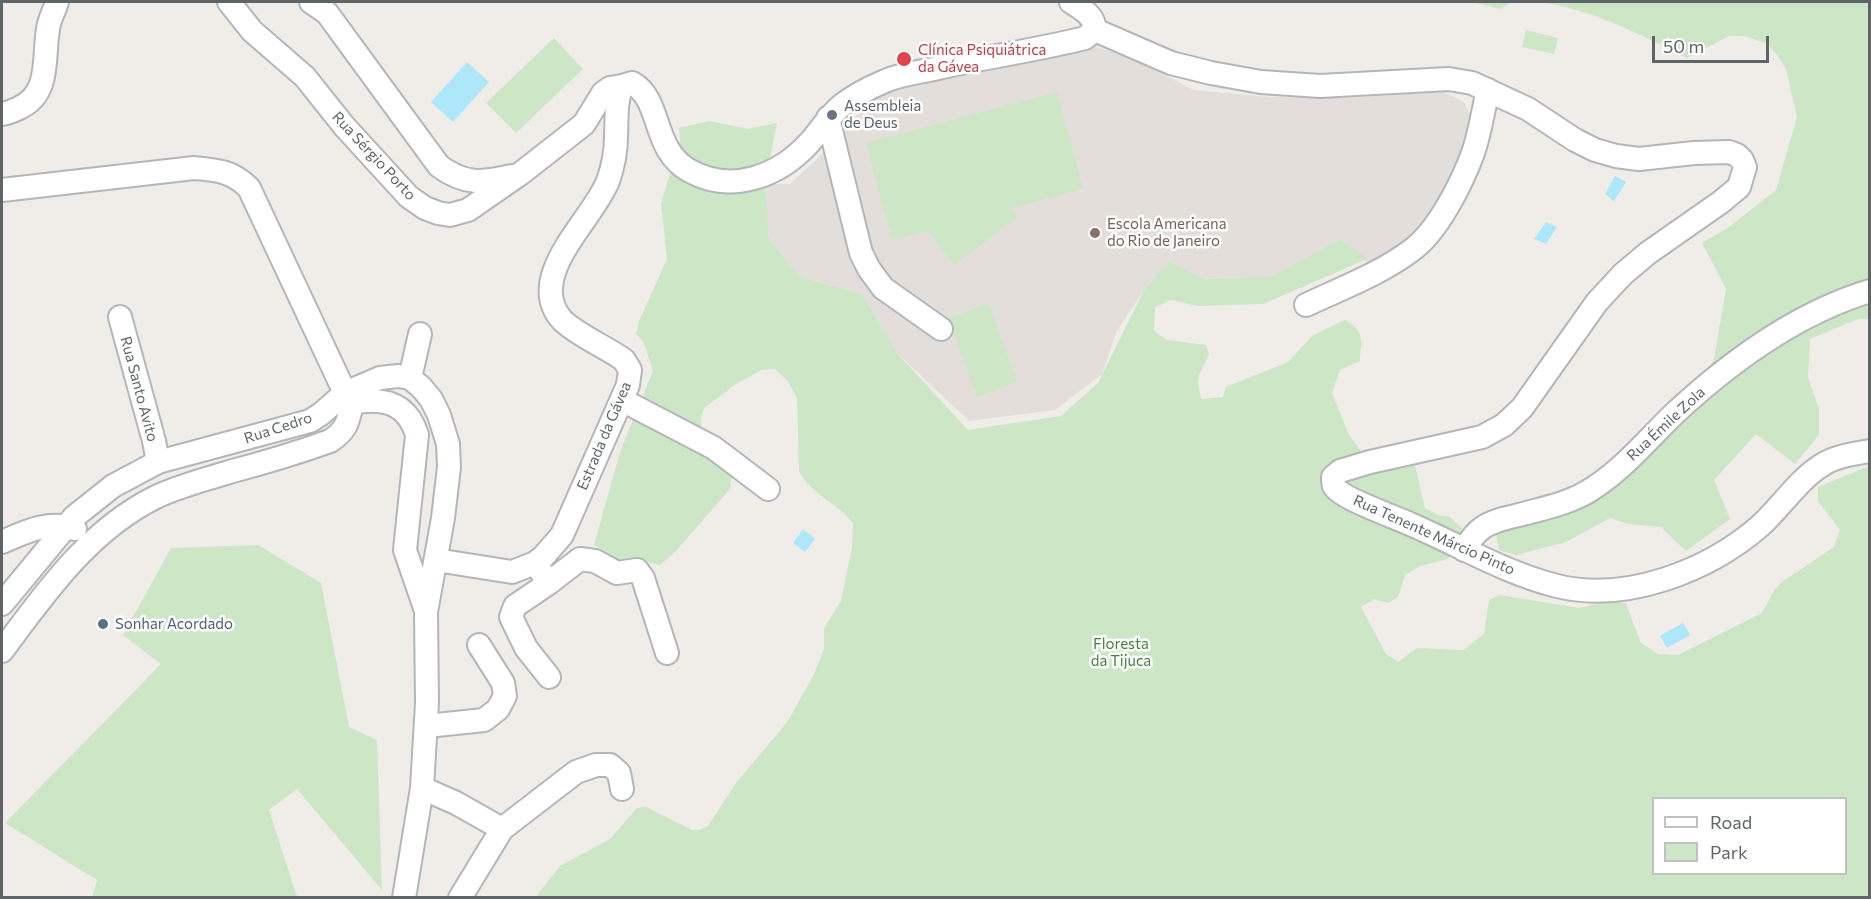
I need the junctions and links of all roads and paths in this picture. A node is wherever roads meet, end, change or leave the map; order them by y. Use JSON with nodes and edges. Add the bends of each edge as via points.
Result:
{"nodes":[{"id":1,"x":57,"y":2,"type":"edge"},
{"id":2,"x":230,"y":2,"type":"edge"},
{"id":3,"x":1071,"y":2,"type":"edge"},
{"id":4,"x":320,"y":5,"type":"edge"},
{"id":5,"x":1095,"y":30,"type":"junction"},
{"id":6,"x":622,"y":86,"type":"junction"},
{"id":7,"x":1488,"y":90,"type":"junction"},
{"id":8,"x":2,"y":114,"type":"edge"},
{"id":9,"x":828,"y":118,"type":"junction"},
{"id":10,"x":520,"y":174,"type":"junction"},
{"id":11,"x":2,"y":190,"type":"edge"},
{"id":12,"x":1869,"y":291,"type":"edge"},
{"id":13,"x":1306,"y":305,"type":"dead end"},
{"id":14,"x":120,"y":317,"type":"dead end"},
{"id":15,"x":941,"y":329,"type":"dead end"},
{"id":16,"x":420,"y":334,"type":"dead end"},
{"id":17,"x":410,"y":378,"type":"junction"},
{"id":18,"x":349,"y":398,"type":"junction"},
{"id":19,"x":622,"y":400,"type":"junction"},
{"id":20,"x":1869,"y":451,"type":"edge"},
{"id":21,"x":161,"y":463,"type":"junction"},
{"id":22,"x":181,"y":486,"type":"junction"},
{"id":23,"x":768,"y":489,"type":"dead end"},
{"id":24,"x":155,"y":498,"type":"junction"},
{"id":25,"x":87,"y":505,"type":"junction"},
{"id":26,"x":66,"y":526,"type":"junction"},
{"id":27,"x":107,"y":529,"type":"junction"},
{"id":28,"x":562,"y":534,"type":"junction"},
{"id":29,"x":2,"y":542,"type":"edge"},
{"id":30,"x":88,"y":547,"type":"junction"},
{"id":31,"x":1464,"y":550,"type":"junction"},
{"id":32,"x":436,"y":560,"type":"junction"},
{"id":33,"x":577,"y":560,"type":"junction"},
{"id":34,"x":536,"y":563,"type":"junction"},
{"id":35,"x":549,"y":583,"type":"junction"},
{"id":36,"x":2,"y":603,"type":"edge"},
{"id":37,"x":426,"y":612,"type":"junction"},
{"id":38,"x":479,"y":645,"type":"dead end"},
{"id":39,"x":2,"y":651,"type":"edge"},
{"id":40,"x":667,"y":653,"type":"dead end"},
{"id":41,"x":549,"y":677,"type":"dead end"},
{"id":42,"x":427,"y":726,"type":"junction"},
{"id":43,"x":422,"y":788,"type":"junction"},
{"id":44,"x":622,"y":789,"type":"dead end"},
{"id":45,"x":502,"y":829,"type":"junction"},
{"id":46,"x":404,"y":897,"type":"edge"},
{"id":47,"x":460,"y":897,"type":"edge"}],
"edges":[{"from":1,"to":8,"type":"street","via":[[49,23],[45,72],[39,90],[27,105]]},
{"from":2,"to":10,"type":"street","name":"Rua Sérgio Porto","via":[[252,31],[305,77],[409,197],[425,208],[450,215],[468,210]]},
{"from":3,"to":5,"type":"street","via":[[1089,14]]},
{"from":4,"to":10,"type":"street","via":[[439,166],[453,177],[471,181]]},
{"from":5,"to":7,"type":"street","via":[[1171,63],[1261,82],[1320,86],[1449,79]]},
{"from":5,"to":9,"type":"street","via":[[1085,38],[886,80],[843,104]]},
{"from":6,"to":9,"type":"street","via":[[632,83],[644,93],[661,137],[675,160],[706,178],[737,183],[783,165],[804,148]]},
{"from":6,"to":10,"type":"street","name":"Rua Sérgio Porto","via":[[603,93],[584,124]]},
{"from":6,"to":19,"type":"street","name":"Estrada da Gávea","via":[[614,165],[598,202],[555,270],[550,295],[564,321],[624,360],[630,370]]},
{"from":7,"to":13,"type":"street","via":[[1473,153],[1432,231],[1415,249],[1386,268]]},
{"from":7,"to":31,"type":"street","name":"Rua Tenente Márcio Pinto","via":[[1595,150],[1639,159],[1716,152],[1737,155],[1745,167],[1739,187],[1623,274],[1597,302],[1522,408],[1504,425],[1482,437],[1370,462],[1333,477],[1333,485],[1351,499]]},
{"from":9,"to":15,"type":"street","via":[[861,253],[869,269],[883,288]]},
{"from":11,"to":18,"type":"street","via":[[194,168],[219,170],[239,178],[249,188]]},
{"from":12,"to":31,"type":"street","name":"Rua Émile Zola","via":[[1796,322],[1736,363],[1676,412],[1596,487],[1570,502],[1482,528]]},
{"from":14,"to":21,"type":"street","name":"Rua Santo Avito"},
{"from":16,"to":17,"type":"street"},
{"from":17,"to":18,"type":"street","name":"Rua Cedro","via":[[380,378]]},
{"from":17,"to":32,"type":"street","via":[[431,399],[448,444]]},
{"from":18,"to":21,"type":"street","name":"Rua Cedro","via":[[310,421]]},
{"from":18,"to":22,"type":"street","name":"Rua Cedro","via":[[348,424],[330,441]]},
{"from":18,"to":37,"type":"street","via":[[386,401],[413,422],[417,435],[405,550]]},
{"from":19,"to":23,"type":"street","via":[[714,448]]},
{"from":19,"to":28,"type":"street","name":"Estrada da Gávea"},
{"from":20,"to":31,"type":"street","name":"Rua Tenente Márcio Pinto","via":[[1822,465],[1770,518],[1724,551],[1683,572],[1640,586],[1589,590],[1558,586]]},
{"from":21,"to":22,"type":"street","via":[[171,467]]},
{"from":21,"to":24,"type":"street"},
{"from":21,"to":25,"type":"street","name":"Rua Cedro","via":[[113,486]]},
{"from":22,"to":24,"type":"street","name":"Rua Cedro"},
{"from":24,"to":27,"type":"street","name":"Rua Cedro"},
{"from":25,"to":26,"type":"street","name":"Rua Cedro"},
{"from":25,"to":27,"type":"street","via":[[89,520]]},
{"from":26,"to":29,"type":"street","via":[[27,531]]},
{"from":26,"to":30,"type":"street","via":[[86,535]]},
{"from":26,"to":36,"type":"street","name":"Rua Cedro"},
{"from":27,"to":30,"type":"street","name":"Rua Cedro"},
{"from":28,"to":33,"type":"street"},
{"from":28,"to":34,"type":"street","name":"Estrada da Gávea"},
{"from":30,"to":39,"type":"street","name":"Rua Cedro","via":[[55,580]]},
{"from":32,"to":34,"type":"street","via":[[512,572]]},
{"from":32,"to":37,"type":"street"},
{"from":33,"to":35,"type":"street"},
{"from":33,"to":40,"type":"street","via":[[595,561],[617,573],[640,572]]},
{"from":34,"to":35,"type":"street"},
{"from":35,"to":41,"type":"street","via":[[515,606],[511,617],[526,648]]},
{"from":37,"to":42,"type":"street"},
{"from":38,"to":42,"type":"street","via":[[502,683],[505,696],[498,709],[483,720]]},
{"from":42,"to":43,"type":"street"},
{"from":43,"to":45,"type":"street"},
{"from":43,"to":46,"type":"street"},
{"from":44,"to":45,"type":"street","via":[[619,774],[610,765],[596,765],[576,772]]},
{"from":45,"to":47,"type":"street"}]}
